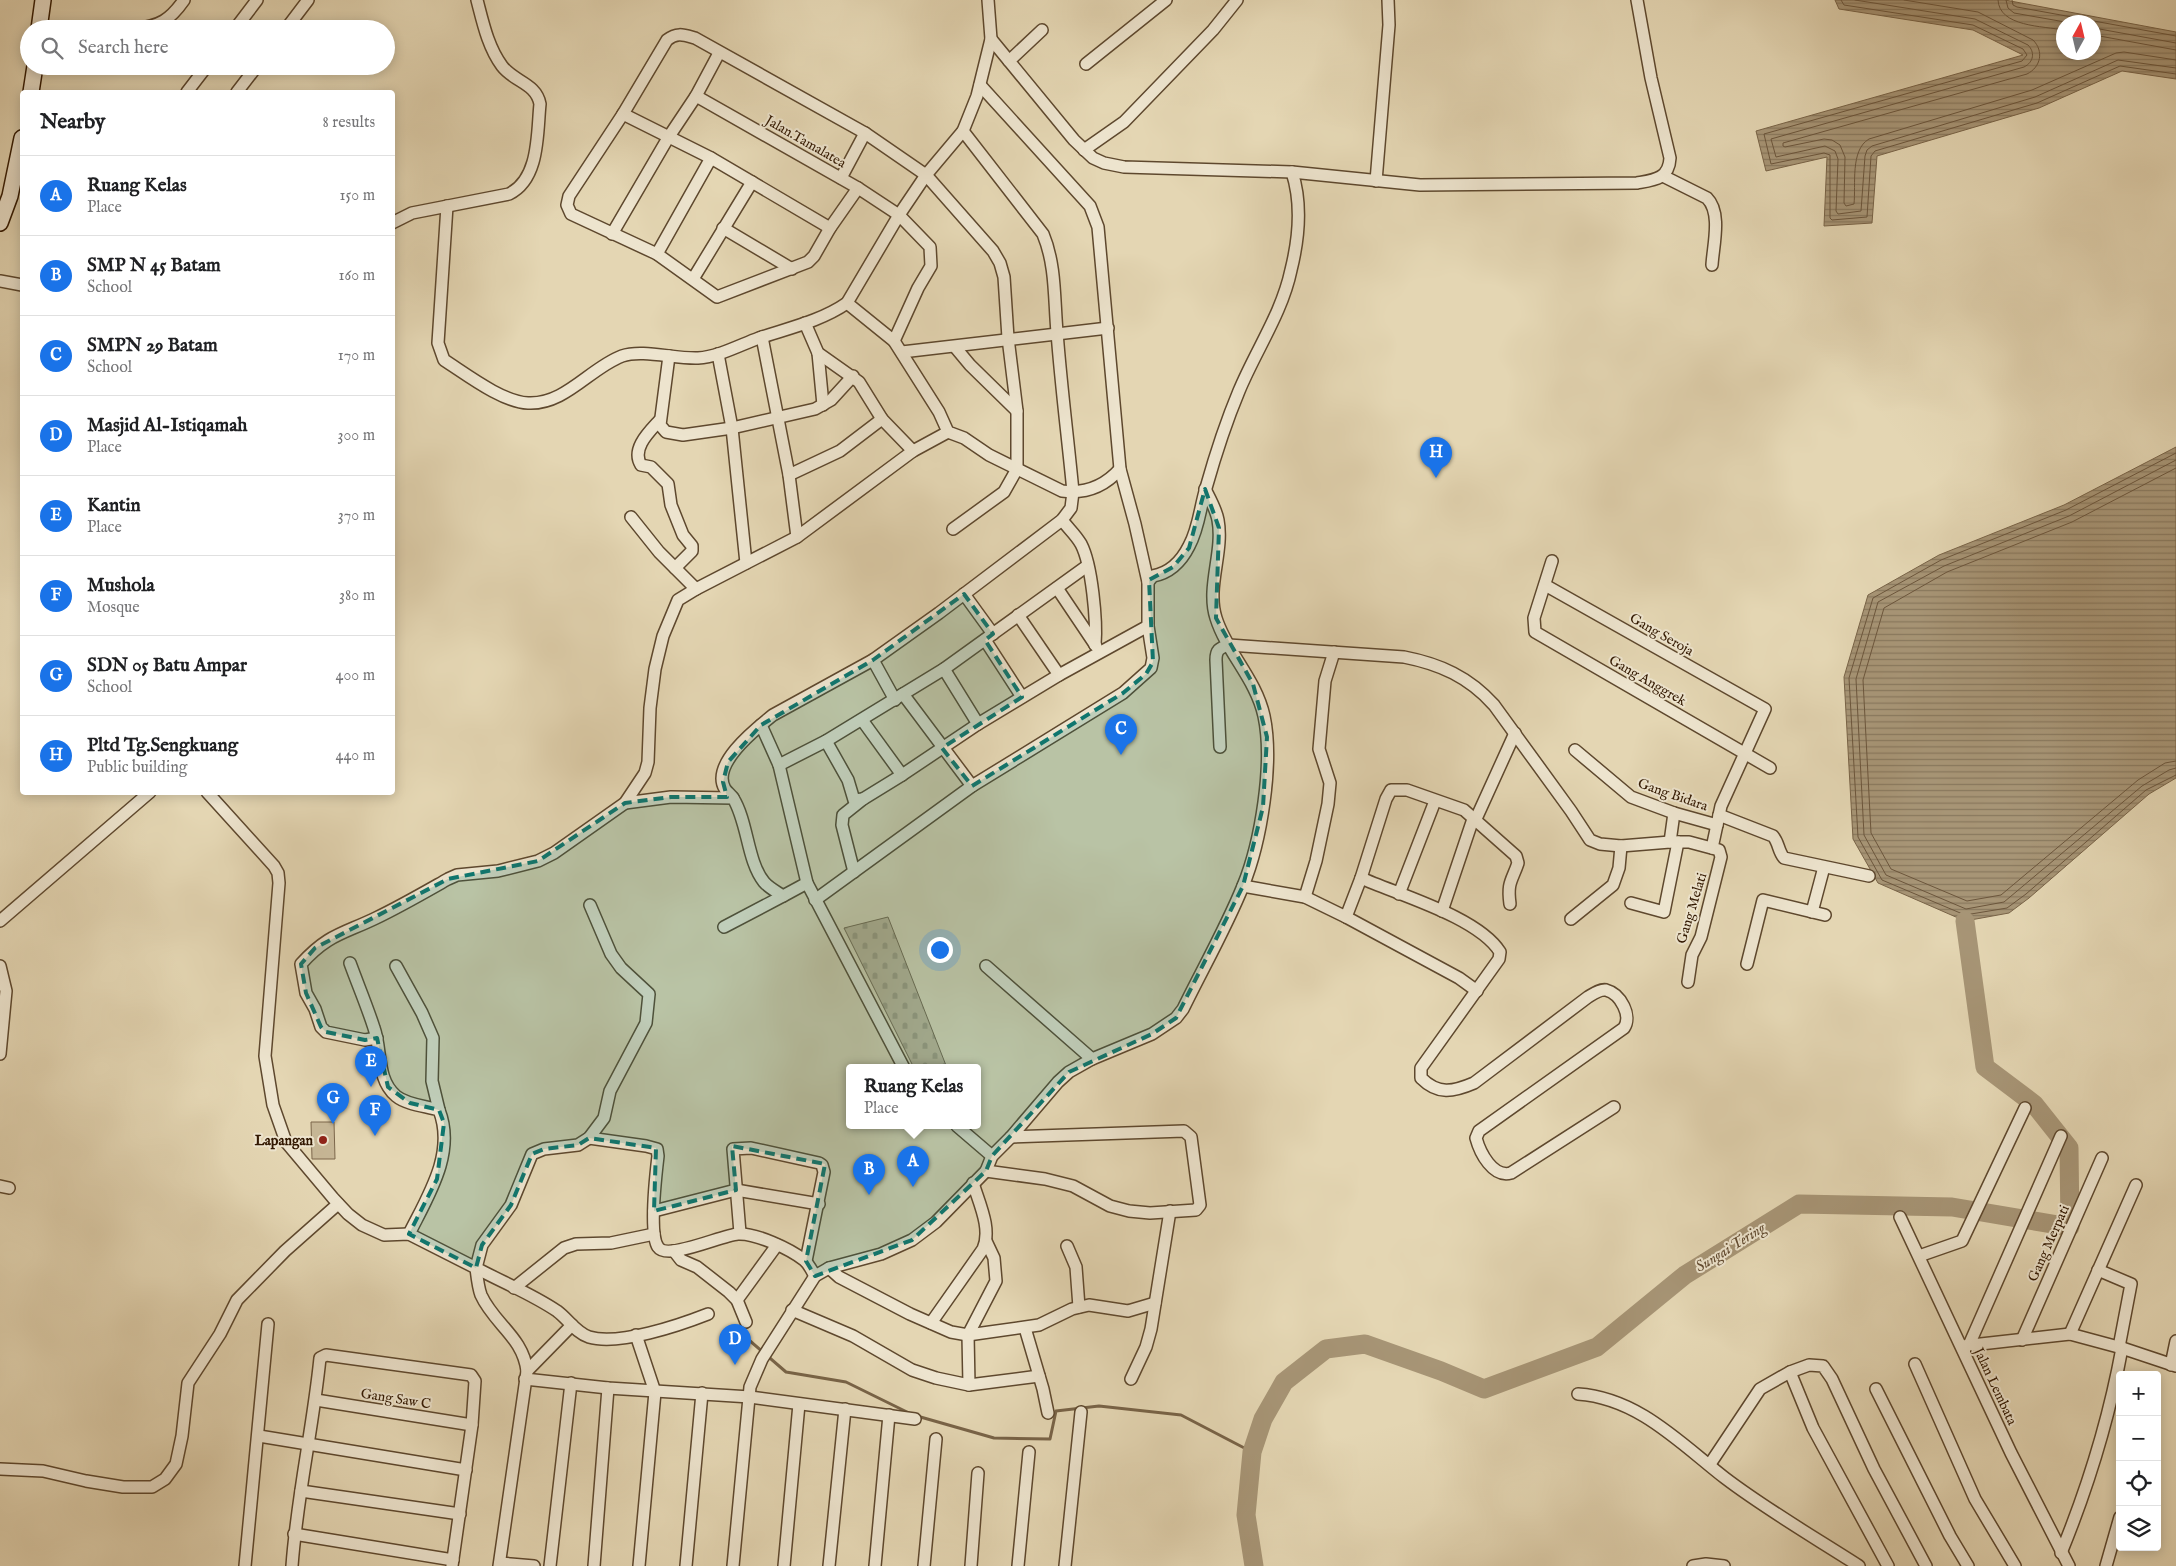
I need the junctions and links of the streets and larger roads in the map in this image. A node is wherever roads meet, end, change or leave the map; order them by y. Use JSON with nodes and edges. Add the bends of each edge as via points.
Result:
{"nodes":[{"id":1,"x":43,"y":0,"type":"edge"},
{"id":2,"x":184,"y":0,"type":"edge"},
{"id":3,"x":258,"y":0,"type":"edge"},
{"id":4,"x":308,"y":0,"type":"edge"},
{"id":5,"x":478,"y":0,"type":"edge"},
{"id":6,"x":988,"y":0,"type":"edge"},
{"id":7,"x":1166,"y":0,"type":"edge"},
{"id":8,"x":1237,"y":0,"type":"edge"},
{"id":9,"x":1388,"y":0,"type":"edge"},
{"id":10,"x":1637,"y":0,"type":"edge"},
{"id":11,"x":40,"y":20,"type":"edge"},
{"id":12,"x":166,"y":20,"type":"edge"},
{"id":13,"x":243,"y":20,"type":"edge"},
{"id":14,"x":293,"y":20,"type":"edge"},
{"id":15,"x":1042,"y":30,"type":"dead end"},
{"id":16,"x":991,"y":39,"type":"junction"},
{"id":17,"x":719,"y":53,"type":"junction"},
{"id":18,"x":1009,"y":60,"type":"junction"},
{"id":19,"x":1086,"y":64,"type":"dead end"},
{"id":20,"x":34,"y":75,"type":"edge"},
{"id":21,"x":200,"y":75,"type":"edge"},
{"id":22,"x":250,"y":75,"type":"edge"},
{"id":23,"x":980,"y":85,"type":"junction"},
{"id":24,"x":31,"y":90,"type":"edge"},
{"id":25,"x":189,"y":90,"type":"edge"},
{"id":26,"x":239,"y":90,"type":"edge"},
{"id":27,"x":696,"y":96,"type":"junction"},
{"id":28,"x":623,"y":114,"type":"junction"},
{"id":29,"x":963,"y":131,"type":"junction"},
{"id":30,"x":865,"y":133,"type":"junction"},
{"id":31,"x":668,"y":138,"type":"junction"},
{"id":32,"x":20,"y":148,"type":"edge"},
{"id":33,"x":1084,"y":150,"type":"junction"},
{"id":34,"x":711,"y":158,"type":"junction"},
{"id":35,"x":1292,"y":172,"type":"junction"},
{"id":36,"x":926,"y":175,"type":"junction"},
{"id":37,"x":1664,"y":176,"type":"junction"},
{"id":38,"x":840,"y":178,"type":"junction"},
{"id":39,"x":1376,"y":181,"type":"junction"},
{"id":40,"x":752,"y":182,"type":"junction"},
{"id":41,"x":858,"y":188,"type":"junction"},
{"id":42,"x":447,"y":206,"type":"junction"},
{"id":43,"x":899,"y":215,"type":"junction"},
{"id":44,"x":395,"y":222,"type":"edge"},
{"id":45,"x":0,"y":223,"type":"edge"},
{"id":46,"x":723,"y":228,"type":"junction"},
{"id":47,"x":830,"y":228,"type":"junction"},
{"id":48,"x":612,"y":234,"type":"junction"},
{"id":49,"x":657,"y":254,"type":"junction"},
{"id":50,"x":1712,"y":265,"type":"dead end"},
{"id":51,"x":792,"y":269,"type":"junction"},
{"id":52,"x":693,"y":279,"type":"junction"},
{"id":53,"x":0,"y":281,"type":"edge"},
{"id":54,"x":20,"y":285,"type":"edge"},
{"id":55,"x":847,"y":303,"type":"junction"},
{"id":56,"x":805,"y":323,"type":"junction"},
{"id":57,"x":1108,"y":328,"type":"junction"},
{"id":58,"x":1057,"y":333,"type":"junction"},
{"id":59,"x":762,"y":337,"type":"junction"},
{"id":60,"x":1008,"y":338,"type":"junction"},
{"id":61,"x":894,"y":341,"type":"junction"},
{"id":62,"x":955,"y":347,"type":"junction"},
{"id":63,"x":902,"y":352,"type":"junction"},
{"id":64,"x":818,"y":353,"type":"junction"},
{"id":65,"x":718,"y":354,"type":"junction"},
{"id":66,"x":668,"y":356,"type":"junction"},
{"id":67,"x":853,"y":376,"type":"junction"},
{"id":68,"x":823,"y":405,"type":"junction"},
{"id":69,"x":1017,"y":411,"type":"junction"},
{"id":70,"x":778,"y":417,"type":"junction"},
{"id":71,"x":882,"y":419,"type":"junction"},
{"id":72,"x":659,"y":421,"type":"junction"},
{"id":73,"x":732,"y":428,"type":"junction"},
{"id":74,"x":948,"y":432,"type":"junction"},
{"id":75,"x":913,"y":451,"type":"junction"},
{"id":76,"x":1017,"y":470,"type":"junction"},
{"id":77,"x":1120,"y":470,"type":"junction"},
{"id":78,"x":789,"y":475,"type":"junction"},
{"id":79,"x":1205,"y":489,"type":"junction"},
{"id":80,"x":1073,"y":492,"type":"junction"},
{"id":81,"x":631,"y":517,"type":"dead end"},
{"id":82,"x":1062,"y":520,"type":"junction"},
{"id":83,"x":953,"y":529,"type":"dead end"},
{"id":84,"x":797,"y":537,"type":"junction"},
{"id":85,"x":1552,"y":561,"type":"dead end"},
{"id":86,"x":746,"y":563,"type":"junction"},
{"id":87,"x":1087,"y":566,"type":"junction"},
{"id":88,"x":675,"y":568,"type":"junction"},
{"id":89,"x":1148,"y":582,"type":"junction"},
{"id":90,"x":1545,"y":584,"type":"junction"},
{"id":91,"x":1057,"y":588,"type":"junction"},
{"id":92,"x":696,"y":589,"type":"junction"},
{"id":93,"x":964,"y":594,"type":"junction"},
{"id":94,"x":1018,"y":615,"type":"junction"},
{"id":95,"x":1148,"y":626,"type":"junction"},
{"id":96,"x":989,"y":637,"type":"junction"},
{"id":97,"x":1229,"y":645,"type":"junction"},
{"id":98,"x":1097,"y":649,"type":"junction"},
{"id":99,"x":1334,"y":652,"type":"junction"},
{"id":100,"x":873,"y":660,"type":"junction"},
{"id":101,"x":944,"y":669,"type":"junction"},
{"id":102,"x":1059,"y":675,"type":"junction"},
{"id":103,"x":899,"y":697,"type":"junction"},
{"id":104,"x":1022,"y":697,"type":"junction"},
{"id":105,"x":862,"y":720,"type":"junction"},
{"id":106,"x":978,"y":724,"type":"junction"},
{"id":107,"x":760,"y":725,"type":"junction"},
{"id":108,"x":1515,"y":733,"type":"junction"},
{"id":109,"x":826,"y":741,"type":"junction"},
{"id":110,"x":1220,"y":747,"type":"dead end"},
{"id":111,"x":942,"y":748,"type":"junction"},
{"id":112,"x":1575,"y":750,"type":"dead end"},
{"id":113,"x":1745,"y":754,"type":"junction"},
{"id":114,"x":779,"y":766,"type":"junction"},
{"id":115,"x":1770,"y":768,"type":"dead end"},
{"id":116,"x":902,"y":775,"type":"junction"},
{"id":117,"x":972,"y":786,"type":"junction"},
{"id":118,"x":147,"y":795,"type":"edge"},
{"id":119,"x":209,"y":795,"type":"edge"},
{"id":120,"x":733,"y":798,"type":"junction"},
{"id":121,"x":863,"y":799,"type":"junction"},
{"id":122,"x":1435,"y":801,"type":"junction"},
{"id":123,"x":625,"y":803,"type":"junction"},
{"id":124,"x":1674,"y":812,"type":"junction"},
{"id":125,"x":1474,"y":820,"type":"junction"},
{"id":126,"x":1718,"y":820,"type":"junction"},
{"id":127,"x":1674,"y":842,"type":"junction"},
{"id":128,"x":1620,"y":846,"type":"junction"},
{"id":129,"x":1712,"y":848,"type":"junction"},
{"id":130,"x":1824,"y":867,"type":"junction"},
{"id":131,"x":854,"y":872,"type":"junction"},
{"id":132,"x":1869,"y":876,"type":"dead end"},
{"id":133,"x":1361,"y":878,"type":"junction"},
{"id":134,"x":807,"y":883,"type":"junction"},
{"id":135,"x":1243,"y":886,"type":"junction"},
{"id":136,"x":1399,"y":894,"type":"junction"},
{"id":137,"x":783,"y":896,"type":"junction"},
{"id":138,"x":1305,"y":897,"type":"junction"},
{"id":139,"x":815,"y":900,"type":"junction"},
{"id":140,"x":1510,"y":904,"type":"dead end"},
{"id":141,"x":1631,"y":904,"type":"dead end"},
{"id":142,"x":590,"y":905,"type":"dead end"},
{"id":143,"x":1442,"y":911,"type":"junction"},
{"id":144,"x":1812,"y":912,"type":"junction"},
{"id":145,"x":1825,"y":915,"type":"dead end"},
{"id":146,"x":1346,"y":917,"type":"junction"},
{"id":147,"x":1571,"y":919,"type":"dead end"},
{"id":148,"x":0,"y":921,"type":"edge"},
{"id":149,"x":724,"y":927,"type":"dead end"},
{"id":150,"x":350,"y":963,"type":"dead end"},
{"id":151,"x":1747,"y":964,"type":"dead end"},
{"id":152,"x":0,"y":966,"type":"edge"},
{"id":153,"x":396,"y":966,"type":"dead end"},
{"id":154,"x":986,"y":966,"type":"dead end"},
{"id":155,"x":1688,"y":982,"type":"dead end"},
{"id":156,"x":1477,"y":991,"type":"junction"},
{"id":157,"x":376,"y":1038,"type":"junction"},
{"id":158,"x":0,"y":1054,"type":"edge"},
{"id":159,"x":1092,"y":1059,"type":"junction"},
{"id":160,"x":902,"y":1064,"type":"edge"},
{"id":161,"x":1614,"y":1107,"type":"dead end"},
{"id":162,"x":2025,"y":1108,"type":"dead end"},
{"id":163,"x":439,"y":1110,"type":"junction"},
{"id":164,"x":960,"y":1129,"type":"edge"},
{"id":165,"x":2061,"y":1136,"type":"dead end"},
{"id":166,"x":1011,"y":1137,"type":"junction"},
{"id":167,"x":589,"y":1138,"type":"junction"},
{"id":168,"x":992,"y":1156,"type":"junction"},
{"id":169,"x":2102,"y":1158,"type":"dead end"},
{"id":170,"x":986,"y":1171,"type":"junction"},
{"id":171,"x":973,"y":1183,"type":"junction"},
{"id":172,"x":2136,"y":1185,"type":"dead end"},
{"id":173,"x":736,"y":1190,"type":"junction"},
{"id":174,"x":338,"y":1204,"type":"junction"},
{"id":175,"x":819,"y":1204,"type":"junction"},
{"id":176,"x":654,"y":1211,"type":"junction"},
{"id":177,"x":1170,"y":1211,"type":"junction"},
{"id":178,"x":1900,"y":1217,"type":"dead end"},
{"id":179,"x":740,"y":1233,"type":"junction"},
{"id":180,"x":409,"y":1234,"type":"junction"},
{"id":181,"x":654,"y":1234,"type":"junction"},
{"id":182,"x":986,"y":1241,"type":"junction"},
{"id":183,"x":776,"y":1245,"type":"junction"},
{"id":184,"x":1068,"y":1246,"type":"dead end"},
{"id":185,"x":674,"y":1251,"type":"junction"},
{"id":186,"x":1919,"y":1256,"type":"junction"},
{"id":187,"x":806,"y":1261,"type":"junction"},
{"id":188,"x":476,"y":1268,"type":"junction"},
{"id":189,"x":829,"y":1268,"type":"junction"},
{"id":190,"x":2098,"y":1270,"type":"junction"},
{"id":191,"x":815,"y":1276,"type":"junction"},
{"id":192,"x":514,"y":1288,"type":"junction"},
{"id":193,"x":737,"y":1300,"type":"junction"},
{"id":194,"x":1155,"y":1303,"type":"junction"},
{"id":195,"x":1079,"y":1307,"type":"junction"},
{"id":196,"x":792,"y":1310,"type":"junction"},
{"id":197,"x":708,"y":1314,"type":"dead end"},
{"id":198,"x":746,"y":1322,"type":"dead end"},
{"id":199,"x":930,"y":1323,"type":"junction"},
{"id":200,"x":268,"y":1324,"type":"dead end"},
{"id":201,"x":572,"y":1325,"type":"junction"},
{"id":202,"x":1025,"y":1328,"type":"junction"},
{"id":203,"x":636,"y":1334,"type":"junction"},
{"id":204,"x":2070,"y":1334,"type":"junction"},
{"id":205,"x":968,"y":1336,"type":"junction"},
{"id":206,"x":2022,"y":1340,"type":"junction"},
{"id":207,"x":2176,"y":1341,"type":"edge"},
{"id":208,"x":1965,"y":1346,"type":"junction"},
{"id":209,"x":2120,"y":1348,"type":"junction"},
{"id":210,"x":1915,"y":1364,"type":"dead end"},
{"id":211,"x":2174,"y":1365,"type":"edge"},
{"id":212,"x":1790,"y":1372,"type":"junction"},
{"id":213,"x":526,"y":1375,"type":"junction"},
{"id":214,"x":1039,"y":1376,"type":"junction"},
{"id":215,"x":1131,"y":1379,"type":"dead end"},
{"id":216,"x":572,"y":1383,"type":"junction"},
{"id":217,"x":969,"y":1386,"type":"junction"},
{"id":218,"x":608,"y":1388,"type":"junction"},
{"id":219,"x":1876,"y":1389,"type":"dead end"},
{"id":220,"x":655,"y":1392,"type":"junction"},
{"id":221,"x":702,"y":1393,"type":"junction"},
{"id":222,"x":1578,"y":1394,"type":"dead end"},
{"id":223,"x":750,"y":1397,"type":"junction"},
{"id":224,"x":316,"y":1400,"type":"junction"},
{"id":225,"x":799,"y":1404,"type":"junction"},
{"id":226,"x":845,"y":1409,"type":"junction"},
{"id":227,"x":1081,"y":1412,"type":"dead end"},
{"id":228,"x":1048,"y":1413,"type":"dead end"},
{"id":229,"x":889,"y":1414,"type":"junction"},
{"id":230,"x":915,"y":1419,"type":"dead end"},
{"id":231,"x":472,"y":1425,"type":"junction"},
{"id":232,"x":259,"y":1436,"type":"junction"},
{"id":233,"x":936,"y":1439,"type":"dead end"},
{"id":234,"x":309,"y":1444,"type":"junction"},
{"id":235,"x":1029,"y":1452,"type":"dead end"},
{"id":236,"x":1710,"y":1464,"type":"junction"},
{"id":237,"x":0,"y":1469,"type":"edge"},
{"id":238,"x":466,"y":1470,"type":"junction"},
{"id":239,"x":978,"y":1473,"type":"dead end"},
{"id":240,"x":301,"y":1491,"type":"junction"},
{"id":241,"x":460,"y":1514,"type":"junction"},
{"id":242,"x":2116,"y":1531,"type":"edge"},
{"id":243,"x":294,"y":1534,"type":"junction"},
{"id":244,"x":2061,"y":1553,"type":"junction"},
{"id":245,"x":453,"y":1563,"type":"edge"},
{"id":246,"x":500,"y":1564,"type":"edge"},
{"id":247,"x":245,"y":1566,"type":"edge"},
{"id":248,"x":292,"y":1566,"type":"edge"},
{"id":249,"x":534,"y":1566,"type":"edge"},
{"id":250,"x":550,"y":1566,"type":"edge"},
{"id":251,"x":594,"y":1566,"type":"edge"},
{"id":252,"x":638,"y":1566,"type":"edge"},
{"id":253,"x":686,"y":1566,"type":"edge"},
{"id":254,"x":733,"y":1566,"type":"edge"},
{"id":255,"x":784,"y":1566,"type":"edge"},
{"id":256,"x":829,"y":1566,"type":"edge"},
{"id":257,"x":875,"y":1566,"type":"edge"},
{"id":258,"x":924,"y":1566,"type":"edge"},
{"id":259,"x":971,"y":1566,"type":"edge"},
{"id":260,"x":1018,"y":1566,"type":"edge"},
{"id":261,"x":1065,"y":1566,"type":"edge"},
{"id":262,"x":1693,"y":1566,"type":"edge"},
{"id":263,"x":1724,"y":1566,"type":"edge"},
{"id":264,"x":1859,"y":1566,"type":"edge"},
{"id":265,"x":1888,"y":1566,"type":"edge"},
{"id":266,"x":1926,"y":1566,"type":"edge"},
{"id":267,"x":1968,"y":1566,"type":"edge"},
{"id":268,"x":2015,"y":1566,"type":"edge"},
{"id":269,"x":2069,"y":1566,"type":"edge"},
{"id":270,"x":2106,"y":1566,"type":"edge"}],
"edges":[{"from":1,"to":11,"type":"street"},
{"from":2,"to":12,"type":"street"},
{"from":3,"to":13,"type":"street"},
{"from":4,"to":14,"type":"street"},
{"from":5,"to":42,"type":"street","via":[[486,36],[498,60],[504,69],[534,89],[538,96],[535,155],[529,172],[510,194]]},
{"from":6,"to":16,"type":"street"},
{"from":7,"to":19,"type":"street"},
{"from":8,"to":33,"type":"street","via":[[1213,30],[1124,122]]},
{"from":9,"to":39,"type":"street","via":[[1389,25]]},
{"from":10,"to":37,"type":"street","via":[[1651,78],[1670,154],[1670,165]]},
{"from":15,"to":18,"type":"street"},
{"from":16,"to":18,"type":"street"},
{"from":16,"to":23,"type":"street"},
{"from":17,"to":27,"type":"street"},
{"from":17,"to":28,"type":"street","via":[[695,38],[681,34],[673,36],[667,40]]},
{"from":17,"to":30,"type":"street"},
{"from":18,"to":33,"type":"street"},
{"from":20,"to":24,"type":"street"},
{"from":21,"to":25,"type":"street"},
{"from":22,"to":26,"type":"street"},
{"from":23,"to":29,"type":"street"},
{"from":23,"to":57,"type":"street","via":[[1090,206],[1098,227]]},
{"from":27,"to":31,"type":"street"},
{"from":27,"to":38,"type":"street","name":"Jalan.Tamalatea"},
{"from":28,"to":31,"type":"street"},
{"from":28,"to":48,"type":"street","via":[[568,201],[571,214]]},
{"from":29,"to":36,"type":"street"},
{"from":29,"to":58,"type":"street","via":[[1044,234],[1052,260]]},
{"from":30,"to":36,"type":"street"},
{"from":30,"to":38,"type":"street"},
{"from":31,"to":34,"type":"street"},
{"from":31,"to":48,"type":"street"},
{"from":32,"to":45,"type":"street","via":[[10,196]]},
{"from":33,"to":35,"type":"street","via":[[1104,163],[1124,167]]},
{"from":34,"to":40,"type":"street"},
{"from":34,"to":49,"type":"street"},
{"from":35,"to":39,"type":"street"},
{"from":35,"to":79,"type":"street","via":[[1298,210],[1291,270],[1282,299],[1239,391]]},
{"from":36,"to":43,"type":"street"},
{"from":36,"to":60,"type":"street","via":[[994,251],[1004,277]]},
{"from":37,"to":39,"type":"street","via":[[1637,183],[1420,185]]},
{"from":37,"to":50,"type":"street","via":[[1712,203],[1715,218]]},
{"from":38,"to":41,"type":"street","name":"Jalan.Tamalatea"},
{"from":40,"to":46,"type":"street"},
{"from":40,"to":47,"type":"street"},
{"from":41,"to":43,"type":"street","name":"Jalan.Tamalatea"},
{"from":41,"to":47,"type":"street"},
{"from":42,"to":44,"type":"street","via":[[412,213]]},
{"from":42,"to":66,"type":"street","via":[[438,343],[444,360],[502,396],[530,404],[544,402],[577,385],[622,356]]},
{"from":43,"to":55,"type":"street"},
{"from":43,"to":61,"type":"street","name":"Jalan.Tamalatea","via":[[930,247],[932,260]]},
{"from":46,"to":51,"type":"street"},
{"from":46,"to":52,"type":"street"},
{"from":47,"to":51,"type":"street","via":[[814,256],[802,266]]},
{"from":48,"to":49,"type":"street"},
{"from":49,"to":52,"type":"street"},
{"from":51,"to":52,"type":"street","via":[[717,297]]},
{"from":53,"to":54,"type":"street"},
{"from":55,"to":56,"type":"street"},
{"from":55,"to":61,"type":"street"},
{"from":56,"to":59,"type":"street"},
{"from":56,"to":64,"type":"street"},
{"from":57,"to":58,"type":"street"},
{"from":57,"to":77,"type":"street"},
{"from":58,"to":60,"type":"street"},
{"from":58,"to":80,"type":"street"},
{"from":59,"to":65,"type":"street"},
{"from":59,"to":70,"type":"street"},
{"from":60,"to":62,"type":"street"},
{"from":60,"to":69,"type":"street"},
{"from":61,"to":63,"type":"street"},
{"from":62,"to":63,"type":"street"},
{"from":62,"to":69,"type":"street"},
{"from":63,"to":74,"type":"street"},
{"from":64,"to":67,"type":"street"},
{"from":64,"to":68,"type":"street"},
{"from":65,"to":66,"type":"street","via":[[699,358]]},
{"from":65,"to":73,"type":"street"},
{"from":66,"to":72,"type":"street"},
{"from":67,"to":68,"type":"street"},
{"from":67,"to":71,"type":"street"},
{"from":68,"to":70,"type":"street"},
{"from":69,"to":76,"type":"street"},
{"from":70,"to":73,"type":"street"},
{"from":70,"to":78,"type":"street"},
{"from":71,"to":75,"type":"street"},
{"from":71,"to":78,"type":"street","via":[[840,451]]},
{"from":72,"to":73,"type":"street","via":[[664,431],[683,435]]},
{"from":72,"to":88,"type":"street","via":[[641,444],[638,457],[641,465],[651,467],[668,484],[671,506],[683,535],[692,546],[692,551]]},
{"from":73,"to":86,"type":"street"},
{"from":74,"to":75,"type":"street"},
{"from":74,"to":76,"type":"street"},
{"from":75,"to":84,"type":"street"},
{"from":76,"to":80,"type":"street","via":[[1050,486]]},
{"from":76,"to":83,"type":"street","via":[[1004,492]]},
{"from":77,"to":80,"type":"street","via":[[1105,484]]},
{"from":77,"to":89,"type":"street"},
{"from":78,"to":84,"type":"street"},
{"from":79,"to":89,"type":"street","via":[[1189,548],[1174,567],[1152,576]]},
{"from":79,"to":97,"type":"street","via":[[1219,528],[1214,607]]},
{"from":80,"to":82,"type":"street","via":[[1071,508]]},
{"from":81,"to":88,"type":"street"},
{"from":82,"to":87,"type":"street","via":[[1078,539]]},
{"from":82,"to":93,"type":"street"},
{"from":84,"to":86,"type":"street"},
{"from":85,"to":90,"type":"street"},
{"from":86,"to":92,"type":"street"},
{"from":87,"to":91,"type":"street"},
{"from":87,"to":98,"type":"street","via":[[1096,614]]},
{"from":88,"to":92,"type":"street"},
{"from":89,"to":95,"type":"street"},
{"from":90,"to":113,"type":"street","name":"Gang Anggrek","via":[[1534,618],[1535,632]]},
{"from":90,"to":113,"type":"street","name":"Gang Seroja","via":[[1765,709]]},
{"from":91,"to":94,"type":"street"},
{"from":91,"to":98,"type":"street"},
{"from":92,"to":123,"type":"street","via":[[678,600],[663,636],[650,708],[648,762],[642,779]]},
{"from":93,"to":96,"type":"street"},
{"from":93,"to":100,"type":"street"},
{"from":94,"to":96,"type":"street"},
{"from":94,"to":102,"type":"street"},
{"from":95,"to":98,"type":"street"},
{"from":95,"to":117,"type":"street","via":[[1154,658],[1146,674],[1123,693]]},
{"from":96,"to":101,"type":"street"},
{"from":96,"to":104,"type":"street"},
{"from":97,"to":99,"type":"street"},
{"from":97,"to":110,"type":"street","via":[[1216,652]]},
{"from":97,"to":135,"type":"street","via":[[1253,684],[1264,714],[1267,738],[1268,770],[1263,807]]},
{"from":98,"to":102,"type":"street"},
{"from":99,"to":108,"type":"street","via":[[1404,657],[1446,668],[1482,692]]},
{"from":99,"to":138,"type":"street","via":[[1325,681],[1319,749],[1329,778],[1328,804]]},
{"from":100,"to":103,"type":"street"},
{"from":100,"to":107,"type":"street"},
{"from":101,"to":103,"type":"street"},
{"from":101,"to":106,"type":"street"},
{"from":102,"to":104,"type":"street"},
{"from":103,"to":105,"type":"street"},
{"from":103,"to":111,"type":"street"},
{"from":104,"to":106,"type":"street"},
{"from":105,"to":109,"type":"street"},
{"from":105,"to":116,"type":"street"},
{"from":106,"to":111,"type":"street"},
{"from":107,"to":114,"type":"street"},
{"from":107,"to":120,"type":"street","via":[[738,746],[725,768],[723,782]]},
{"from":108,"to":125,"type":"street"},
{"from":108,"to":128,"type":"street","via":[[1590,840]]},
{"from":109,"to":114,"type":"street"},
{"from":109,"to":121,"type":"street","via":[[848,780],[854,800]]},
{"from":111,"to":116,"type":"street"},
{"from":111,"to":117,"type":"street"},
{"from":112,"to":124,"type":"street","name":"Gang Bidara","via":[[1631,797]]},
{"from":113,"to":115,"type":"street","name":"Gang Anggrek"},
{"from":113,"to":126,"type":"street"},
{"from":114,"to":134,"type":"street"},
{"from":116,"to":121,"type":"street"},
{"from":117,"to":131,"type":"street"},
{"from":118,"to":148,"type":"street"},
{"from":119,"to":174,"type":"street","via":[[278,873],[265,1056],[273,1105],[286,1142]]},
{"from":120,"to":123,"type":"street","via":[[671,797]]},
{"from":120,"to":137,"type":"street","via":[[760,875],[765,883]]},
{"from":121,"to":131,"type":"street","via":[[843,815],[842,820]]},
{"from":122,"to":125,"type":"street","via":[[1464,810]]},
{"from":122,"to":133,"type":"street","via":[[1407,790],[1391,790]]},
{"from":122,"to":136,"type":"street"},
{"from":123,"to":157,"type":"street","via":[[538,861],[448,878],[315,948],[301,964],[306,993],[321,1027],[326,1032],[365,1040]]},
{"from":124,"to":126,"type":"street","name":"Gang Bidara"},
{"from":124,"to":127,"type":"street"},
{"from":125,"to":140,"type":"street","via":[[1518,860],[1510,882]]},
{"from":125,"to":143,"type":"street"},
{"from":126,"to":129,"type":"street"},
{"from":126,"to":130,"type":"street","name":"Gang Bidara","via":[[1773,836],[1784,858]]},
{"from":127,"to":128,"type":"street"},
{"from":127,"to":129,"type":"street"},
{"from":127,"to":141,"type":"street","via":[[1664,912]]},
{"from":128,"to":147,"type":"street","via":[[1619,868],[1613,885]]},
{"from":129,"to":155,"type":"street","name":"Gang Melati","via":[[1719,850],[1721,857],[1701,937],[1692,956]]},
{"from":130,"to":132,"type":"street"},
{"from":130,"to":144,"type":"street"},
{"from":131,"to":139,"type":"street"},
{"from":133,"to":136,"type":"street"},
{"from":133,"to":146,"type":"street"},
{"from":134,"to":137,"type":"street"},
{"from":134,"to":139,"type":"street"},
{"from":135,"to":138,"type":"street"},
{"from":135,"to":159,"type":"street","via":[[1176,1018],[1152,1034]]},
{"from":136,"to":143,"type":"street"},
{"from":137,"to":149,"type":"street"},
{"from":138,"to":146,"type":"street"},
{"from":139,"to":160,"type":"street"},
{"from":142,"to":167,"type":"street","via":[[611,954],[649,994],[650,999],[646,1023],[610,1091],[604,1118]]},
{"from":143,"to":156,"type":"street","via":[[1484,933],[1500,952],[1499,959]]},
{"from":144,"to":145,"type":"street"},
{"from":144,"to":151,"type":"street","via":[[1763,900]]},
{"from":146,"to":156,"type":"street"},
{"from":150,"to":157,"type":"street"},
{"from":152,"to":158,"type":"street","via":[[6,991]]},
{"from":153,"to":163,"type":"street","via":[[433,1038],[432,1081]]},
{"from":154,"to":159,"type":"street"},
{"from":156,"to":161,"type":"street","via":[[1421,1068],[1421,1078],[1430,1087],[1452,1091],[1474,1083],[1600,990],[1607,990],[1621,1002],[1628,1020],[1624,1028],[1479,1131],[1476,1138],[1481,1151],[1496,1172],[1511,1173]]},
{"from":157,"to":163,"type":"street","via":[[382,1076],[396,1097]]},
{"from":159,"to":166,"type":"street","via":[[1058,1082]]},
{"from":162,"to":186,"type":"street","via":[[1962,1241]]},
{"from":163,"to":180,"type":"street","via":[[444,1123],[440,1169]]},
{"from":164,"to":168,"type":"street"},
{"from":165,"to":208,"type":"street"},
{"from":166,"to":168,"type":"street"},
{"from":166,"to":177,"type":"street","via":[[1177,1130],[1188,1133],[1192,1137],[1200,1205],[1196,1210]]},
{"from":167,"to":176,"type":"street","via":[[657,1150]]},
{"from":167,"to":188,"type":"street","via":[[578,1145],[544,1149],[532,1154],[511,1205],[482,1245]]},
{"from":168,"to":170,"type":"street"},
{"from":169,"to":206,"type":"street","name":"Gang Merpati"},
{"from":170,"to":171,"type":"street"},
{"from":170,"to":177,"type":"street","via":[[1073,1186],[1110,1206],[1129,1211]]},
{"from":171,"to":182,"type":"street"},
{"from":171,"to":189,"type":"street","via":[[936,1222],[912,1240],[881,1254]]},
{"from":172,"to":190,"type":"street"},
{"from":173,"to":175,"type":"street"},
{"from":173,"to":175,"type":"street","via":[[732,1149],[751,1148],[822,1165],[824,1172]]},
{"from":173,"to":176,"type":"street"},
{"from":173,"to":179,"type":"street"},
{"from":174,"to":180,"type":"street","via":[[362,1225],[384,1235]]},
{"from":174,"to":237,"type":"street","via":[[285,1250],[237,1300],[220,1334],[188,1382],[176,1464],[165,1479],[152,1486],[123,1487],[43,1470]]},
{"from":175,"to":187,"type":"street"},
{"from":176,"to":181,"type":"street"},
{"from":177,"to":194,"type":"street"},
{"from":178,"to":186,"type":"street","name":"Jalan Lembata"},
{"from":179,"to":183,"type":"street"},
{"from":179,"to":185,"type":"street"},
{"from":180,"to":188,"type":"street"},
{"from":181,"to":185,"type":"street","via":[[658,1247],[665,1252]]},
{"from":181,"to":192,"type":"street","via":[[564,1248]]},
{"from":182,"to":199,"type":"street"},
{"from":182,"to":205,"type":"street","via":[[994,1258],[996,1281]]},
{"from":183,"to":187,"type":"street"},
{"from":183,"to":193,"type":"street"},
{"from":184,"to":195,"type":"street","via":[[1076,1267]]},
{"from":185,"to":193,"type":"street"},
{"from":186,"to":208,"type":"street","name":"Jalan Lembata"},
{"from":187,"to":191,"type":"street"},
{"from":188,"to":192,"type":"street"},
{"from":188,"to":213,"type":"street","via":[[480,1294],[526,1357]]},
{"from":189,"to":191,"type":"street"},
{"from":189,"to":199,"type":"street","via":[[839,1277]]},
{"from":190,"to":204,"type":"street"},
{"from":190,"to":209,"type":"street","via":[[2131,1284]]},
{"from":191,"to":196,"type":"street"},
{"from":192,"to":201,"type":"street","via":[[556,1311]]},
{"from":193,"to":198,"type":"street"},
{"from":194,"to":195,"type":"street","via":[[1128,1311],[1089,1305]]},
{"from":194,"to":215,"type":"street","via":[[1146,1347]]},
{"from":195,"to":202,"type":"street"},
{"from":196,"to":217,"type":"street","via":[[852,1336],[912,1370]]},
{"from":196,"to":223,"type":"street","via":[[753,1378]]},
{"from":197,"to":203,"type":"street","via":[[674,1327]]},
{"from":199,"to":205,"type":"street"},
{"from":200,"to":232,"type":"street"},
{"from":201,"to":203,"type":"street","via":[[591,1338]]},
{"from":201,"to":213,"type":"street"},
{"from":202,"to":205,"type":"street"},
{"from":202,"to":214,"type":"street"},
{"from":203,"to":220,"type":"street"},
{"from":204,"to":206,"type":"street"},
{"from":204,"to":209,"type":"street"},
{"from":205,"to":217,"type":"street"},
{"from":206,"to":208,"type":"street"},
{"from":207,"to":211,"type":"street"},
{"from":208,"to":244,"type":"street","name":"Jalan Lembata","via":[[2011,1453]]},
{"from":209,"to":211,"type":"street"},
{"from":209,"to":244,"type":"street","via":[[2100,1441],[2083,1498]]},
{"from":210,"to":268,"type":"street","via":[[1975,1499]]},
{"from":212,"to":236,"type":"street","via":[[1760,1389]]},
{"from":212,"to":265,"type":"street","via":[[1812,1428]]},
{"from":212,"to":266,"type":"street","via":[[1809,1365],[1818,1365],[1826,1370]]},
{"from":213,"to":216,"type":"street"},
{"from":213,"to":246,"type":"street"},
{"from":214,"to":217,"type":"street"},
{"from":214,"to":228,"type":"street"},
{"from":216,"to":218,"type":"street"},
{"from":216,"to":250,"type":"street"},
{"from":218,"to":220,"type":"street"},
{"from":218,"to":251,"type":"street"},
{"from":219,"to":267,"type":"street"},
{"from":220,"to":221,"type":"street"},
{"from":220,"to":252,"type":"street"},
{"from":221,"to":223,"type":"street"},
{"from":221,"to":253,"type":"street"},
{"from":222,"to":236,"type":"street","via":[[1593,1395],[1637,1411]]},
{"from":223,"to":225,"type":"street"},
{"from":223,"to":254,"type":"street"},
{"from":224,"to":231,"type":"street","name":"Gang Saw C"},
{"from":224,"to":231,"type":"street","via":[[320,1358],[323,1355],[471,1375],[476,1383]]},
{"from":224,"to":234,"type":"street"},
{"from":225,"to":226,"type":"street"},
{"from":225,"to":255,"type":"street"},
{"from":226,"to":229,"type":"street"},
{"from":226,"to":256,"type":"street"},
{"from":227,"to":261,"type":"street"},
{"from":229,"to":230,"type":"street"},
{"from":229,"to":257,"type":"street"},
{"from":231,"to":238,"type":"street"},
{"from":232,"to":234,"type":"street"},
{"from":232,"to":247,"type":"street"},
{"from":233,"to":258,"type":"street"},
{"from":234,"to":238,"type":"street"},
{"from":234,"to":240,"type":"street"},
{"from":235,"to":260,"type":"street"},
{"from":236,"to":264,"type":"street","via":[[1724,1477]]},
{"from":238,"to":241,"type":"street"},
{"from":239,"to":259,"type":"street"},
{"from":240,"to":241,"type":"street"},
{"from":240,"to":243,"type":"street"},
{"from":241,"to":245,"type":"street"},
{"from":242,"to":270,"type":"street"},
{"from":243,"to":245,"type":"street"},
{"from":243,"to":248,"type":"street"},
{"from":244,"to":269,"type":"street","name":"Jalan Lembata"},
{"from":246,"to":249,"type":"street"},
{"from":262,"to":263,"type":"street"}]}
